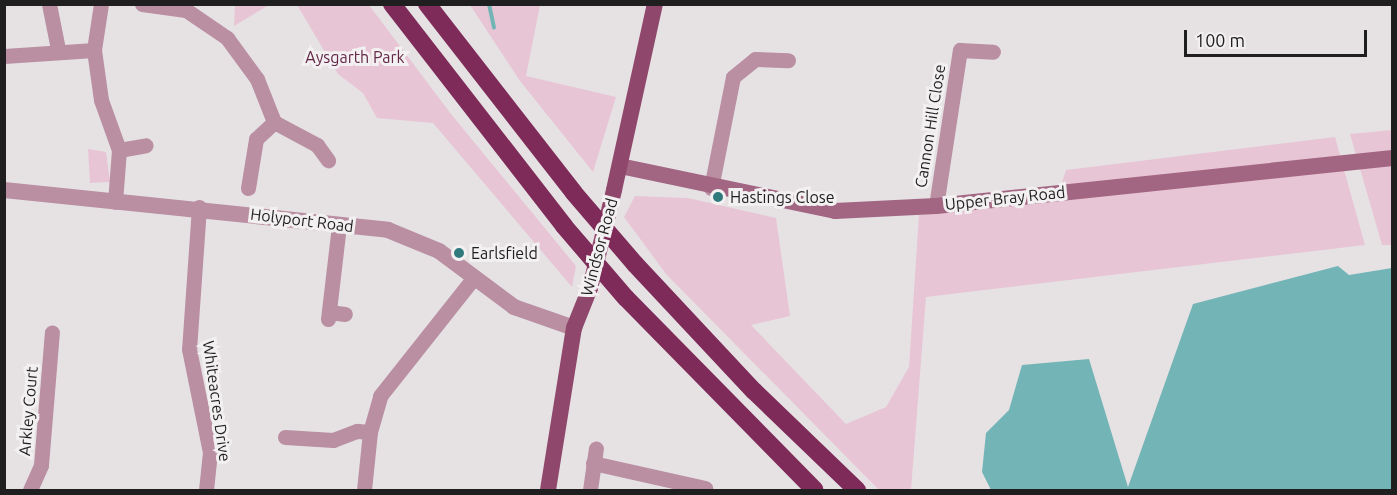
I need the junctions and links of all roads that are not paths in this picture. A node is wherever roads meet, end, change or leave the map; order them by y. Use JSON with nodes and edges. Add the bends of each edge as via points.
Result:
{"nodes":[{"id":1,"x":50,"y":4,"type":"edge"},
{"id":2,"x":101,"y":4,"type":"edge"},
{"id":3,"x":142,"y":4,"type":"edge"},
{"id":4,"x":392,"y":4,"type":"edge"},
{"id":5,"x":427,"y":4,"type":"edge"},
{"id":6,"x":655,"y":4,"type":"edge"},
{"id":7,"x":58,"y":49,"type":"junction"},
{"id":8,"x":94,"y":50,"type":"junction"},
{"id":9,"x":993,"y":52,"type":"dead end"},
{"id":10,"x":4,"y":56,"type":"edge"},
{"id":11,"x":788,"y":60,"type":"dead end"},
{"id":12,"x":274,"y":122,"type":"junction"},
{"id":13,"x":146,"y":145,"type":"dead end"},
{"id":14,"x":118,"y":150,"type":"junction"},
{"id":15,"x":1392,"y":158,"type":"edge"},
{"id":16,"x":328,"y":160,"type":"dead end"},
{"id":17,"x":620,"y":166,"type":"junction"},
{"id":18,"x":248,"y":188,"type":"dead end"},
{"id":19,"x":711,"y":188,"type":"junction"},
{"id":20,"x":4,"y":190,"type":"edge"},
{"id":21,"x":115,"y":202,"type":"junction"},
{"id":22,"x":936,"y":206,"type":"junction"},
{"id":23,"x":199,"y":207,"type":"junction"},
{"id":24,"x":339,"y":225,"type":"junction"},
{"id":25,"x":472,"y":280,"type":"junction"},
{"id":26,"x":345,"y":314,"type":"dead end"},
{"id":27,"x":574,"y":328,"type":"junction"},
{"id":28,"x":52,"y":332,"type":"dead end"},
{"id":29,"x":370,"y":432,"type":"junction"},
{"id":30,"x":285,"y":437,"type":"dead end"},
{"id":31,"x":705,"y":488,"type":"dead end"},
{"id":32,"x":30,"y":490,"type":"edge"},
{"id":33,"x":206,"y":490,"type":"edge"},
{"id":34,"x":364,"y":490,"type":"edge"},
{"id":35,"x":548,"y":490,"type":"edge"},
{"id":36,"x":590,"y":490,"type":"edge"},
{"id":37,"x":816,"y":490,"type":"edge"},
{"id":38,"x":857,"y":490,"type":"edge"}],
"edges":[{"from":1,"to":7,"type":"street"},
{"from":2,"to":8,"type":"street"},
{"from":3,"to":12,"type":"street","via":[[186,10],[227,38],[257,79]]},
{"from":4,"to":37,"type":"highway","bridge":true,"via":[[564,226],[626,298]]},
{"from":5,"to":38,"type":"highway","bridge":true,"via":[[574,193],[636,264],[754,391]]},
{"from":6,"to":17,"type":"main road","name":"Windsor Road"},
{"from":7,"to":8,"type":"street"},
{"from":7,"to":10,"type":"street"},
{"from":8,"to":14,"type":"street","via":[[102,100]]},
{"from":9,"to":22,"type":"street","name":"Cannon Hill Close","via":[[960,50]]},
{"from":11,"to":19,"type":"street","via":[[755,59],[733,77]]},
{"from":12,"to":16,"type":"street","via":[[316,146]]},
{"from":12,"to":18,"type":"street","via":[[256,140]]},
{"from":13,"to":14,"type":"street"},
{"from":14,"to":21,"type":"street"},
{"from":15,"to":22,"type":"main road","name":"Upper Bray Road"},
{"from":17,"to":19,"type":"main road","name":"Upper Bray Road"},
{"from":17,"to":27,"type":"main road","name":"Windsor Road","via":[[590,288]]},
{"from":19,"to":22,"type":"main road","name":"Upper Bray Road","via":[[835,212]]},
{"from":20,"to":21,"type":"street","name":"Holyport Road"},
{"from":21,"to":23,"type":"street","name":"Holyport Road"},
{"from":23,"to":24,"type":"street","name":"Holyport Road"},
{"from":23,"to":33,"type":"street","name":"Whiteacres Drive","via":[[189,350],[210,452]]},
{"from":24,"to":25,"type":"street","name":"Holyport Road","via":[[388,230],[439,251]]},
{"from":24,"to":26,"type":"street","via":[[329,316]]},
{"from":25,"to":27,"type":"street","name":"Holyport Road","via":[[514,307]]},
{"from":25,"to":29,"type":"street","via":[[380,396]]},
{"from":27,"to":35,"type":"main road","name":"Windsor Road"},
{"from":28,"to":32,"type":"street","name":"Arkley Court","via":[[41,465]]},
{"from":29,"to":30,"type":"street","via":[[357,431],[333,440]]},
{"from":29,"to":34,"type":"street"},
{"from":31,"to":36,"type":"street","via":[[689,478],[594,455]]}]}
